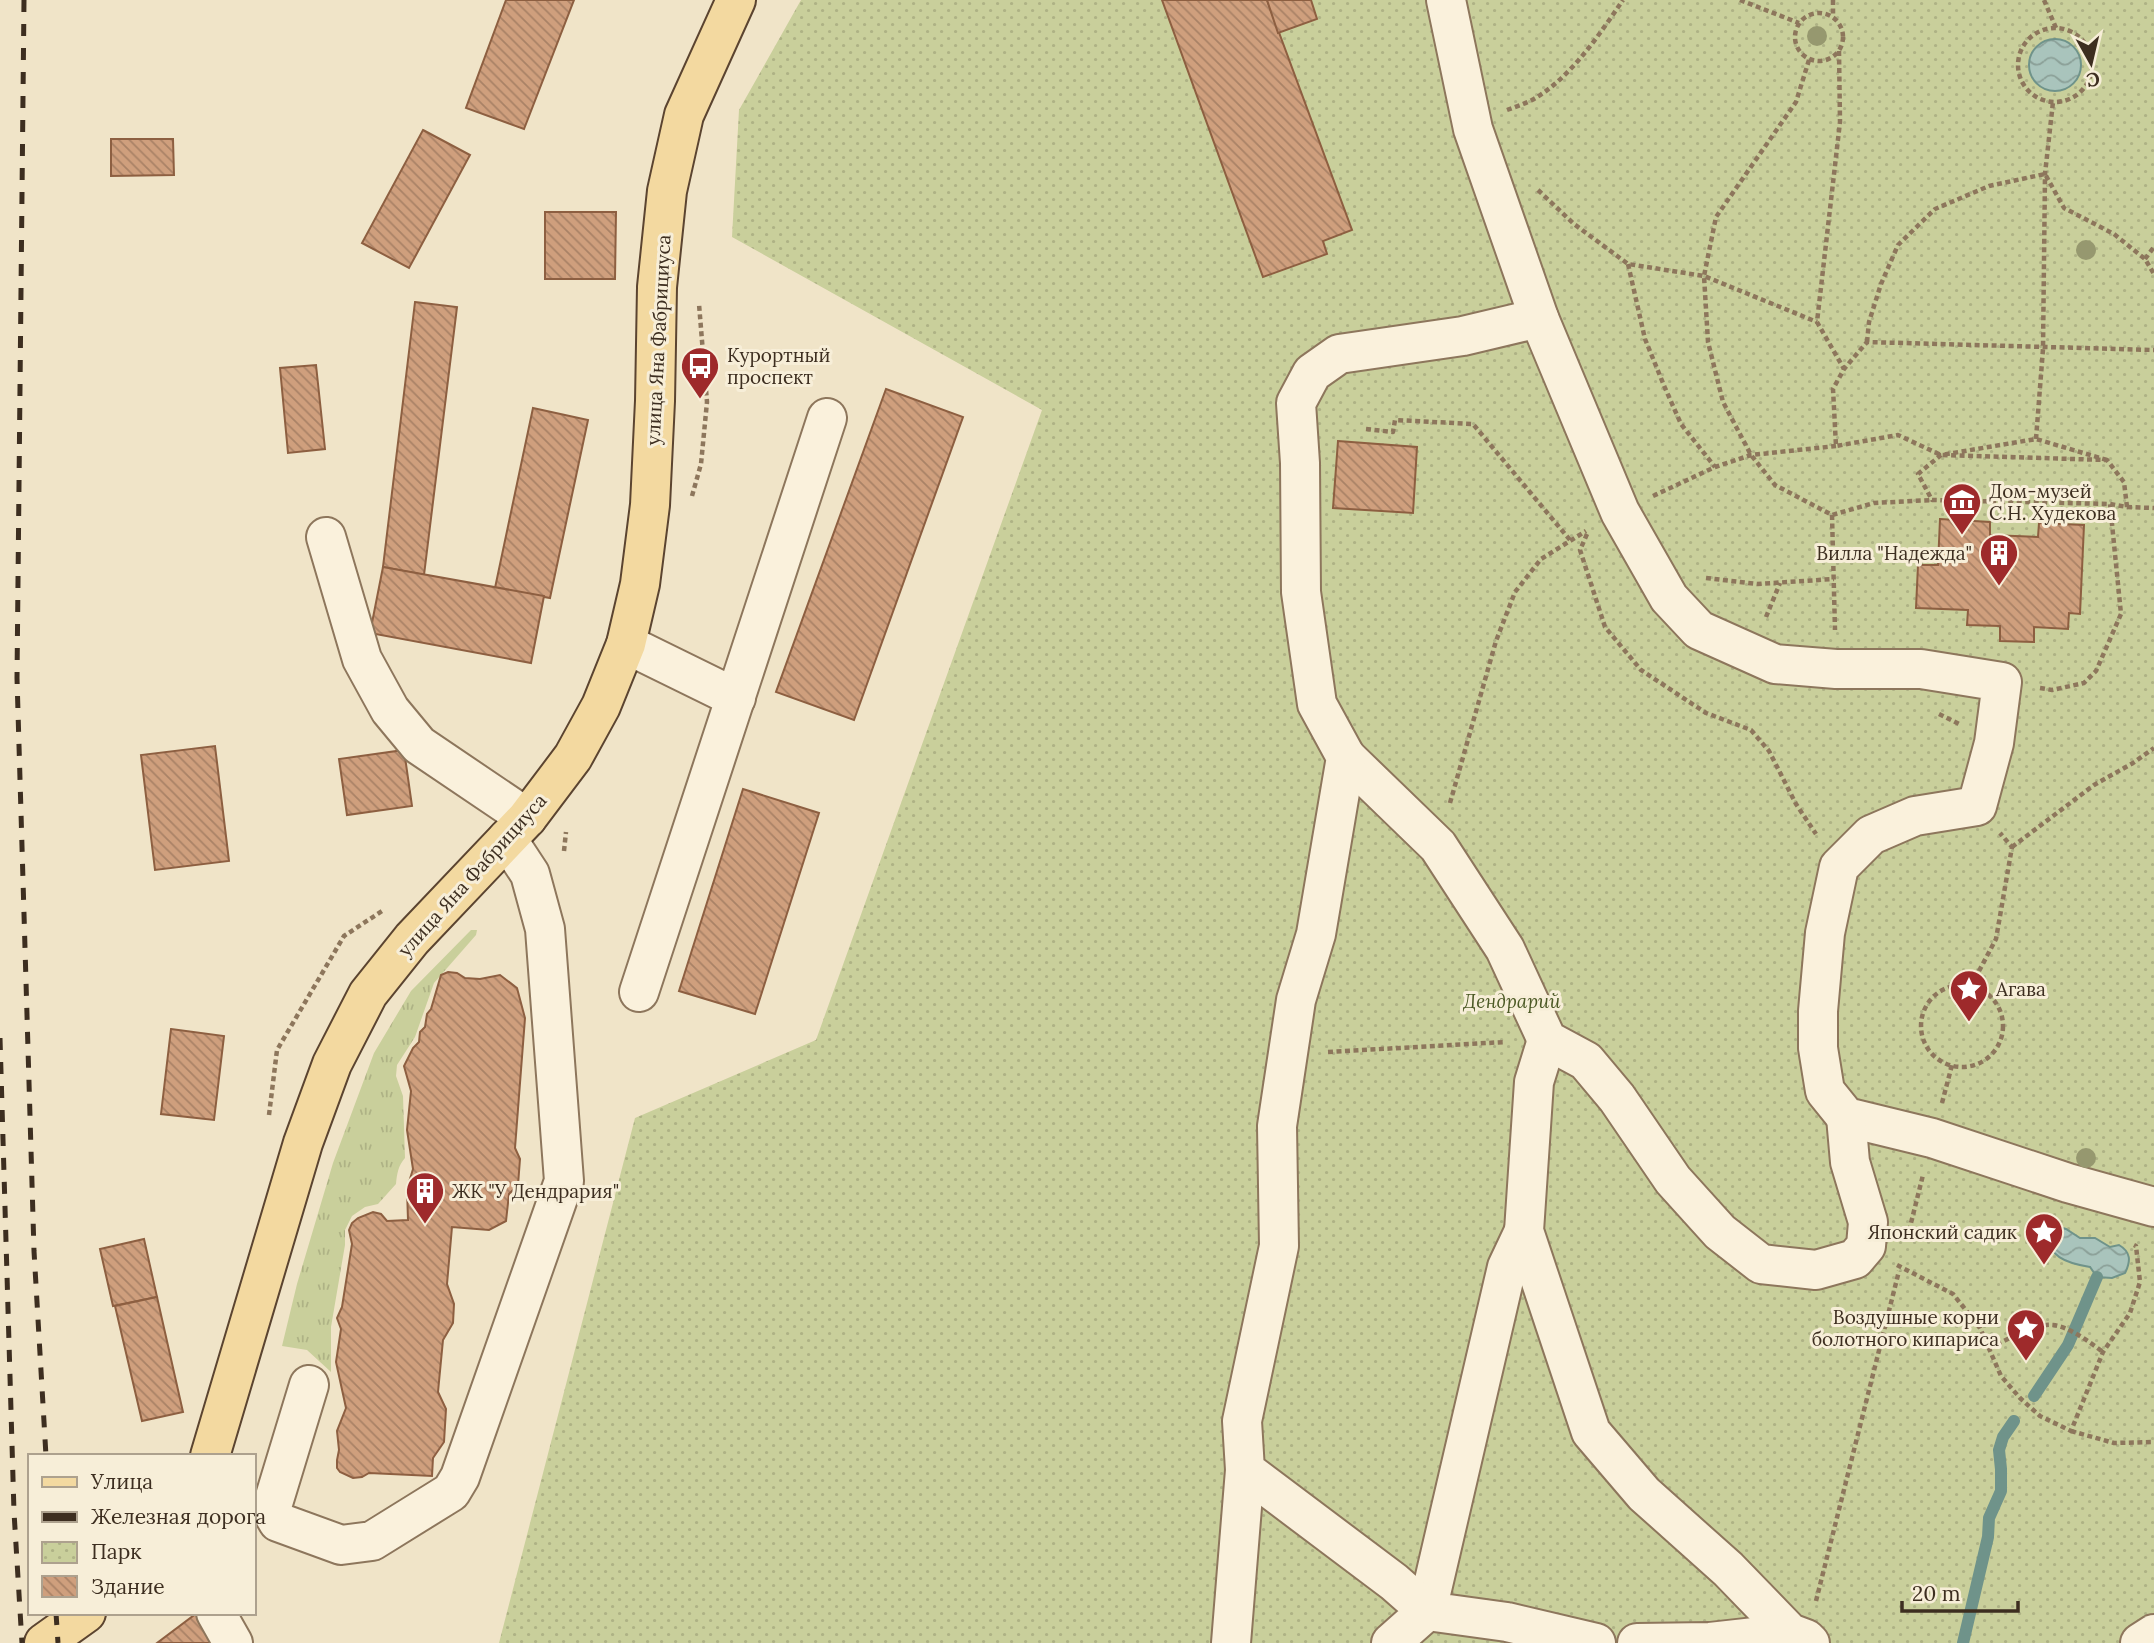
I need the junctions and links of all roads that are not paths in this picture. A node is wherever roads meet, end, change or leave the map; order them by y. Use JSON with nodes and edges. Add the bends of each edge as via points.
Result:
{"nodes":[{"id":1,"x":736,"y":0,"type":"edge"},
{"id":2,"x":1446,"y":0,"type":"edge"},
{"id":3,"x":1539,"y":318,"type":"junction"},
{"id":4,"x":827,"y":418,"type":"dead end"},
{"id":5,"x":326,"y":537,"type":"dead end"},
{"id":6,"x":626,"y":644,"type":"junction"},
{"id":7,"x":736,"y":698,"type":"junction"},
{"id":8,"x":1346,"y":757,"type":"junction"},
{"id":9,"x":517,"y":828,"type":"junction"},
{"id":10,"x":639,"y":992,"type":"dead end"},
{"id":11,"x":1547,"y":1040,"type":"junction"},
{"id":12,"x":1846,"y":1116,"type":"junction"},
{"id":13,"x":2154,"y":1207,"type":"edge"},
{"id":14,"x":1524,"y":1231,"type":"junction"},
{"id":15,"x":309,"y":1385,"type":"dead end"},
{"id":16,"x":211,"y":1454,"type":"edge"},
{"id":17,"x":1245,"y":1469,"type":"junction"},
{"id":18,"x":1427,"y":1611,"type":"junction"},
{"id":19,"x":83,"y":1615,"type":"edge"},
{"id":20,"x":217,"y":1615,"type":"edge"},
{"id":21,"x":2154,"y":1634,"type":"edge"},
{"id":22,"x":1802,"y":1638,"type":"edge"},
{"id":23,"x":44,"y":1643,"type":"edge"},
{"id":24,"x":233,"y":1643,"type":"edge"},
{"id":25,"x":1231,"y":1643,"type":"edge"},
{"id":26,"x":1391,"y":1643,"type":"edge"},
{"id":27,"x":1595,"y":1643,"type":"edge"},
{"id":28,"x":1637,"y":1643,"type":"edge"},
{"id":29,"x":2140,"y":1643,"type":"edge"}],
"edges":[{"from":1,"to":6,"type":"main road","name":"улица Яна Фабрициуса","via":[[684,115],[667,191],[657,287],[650,505],[640,584]]},
{"from":2,"to":3,"type":"lane","via":[[1473,129]]},
{"from":3,"to":8,"type":"lane","via":[[1463,336],[1339,354],[1312,373],[1296,403],[1301,592],[1317,704]]},
{"from":3,"to":12,"type":"lane","via":[[1620,512],[1669,598],[1699,630],[1775,664],[1921,669],[2002,682],[1994,743],[1977,806],[1915,816],[1871,835],[1839,867],[1825,933],[1818,1048],[1825,1091]]},
{"from":4,"to":7,"type":"lane"},
{"from":5,"to":9,"type":"lane","via":[[362,659],[390,710],[419,745]]},
{"from":6,"to":7,"type":"lane"},
{"from":6,"to":9,"type":"main road","name":"улица Яна Фабрициуса","via":[[601,706],[573,757]]},
{"from":7,"to":10,"type":"lane"},
{"from":8,"to":11,"type":"lane","via":[[1438,846],[1505,949]]},
{"from":8,"to":17,"type":"lane","via":[[1316,934],[1296,1000],[1277,1126],[1279,1246],[1242,1421]]},
{"from":9,"to":15,"type":"lane","via":[[545,929],[564,1181],[460,1477],[450,1492],[372,1541],[341,1545],[278,1522],[271,1510]]},
{"from":9,"to":16,"type":"main road","name":"улица Яна Фабрициуса","via":[[412,939],[368,994],[332,1063],[303,1143]]},
{"from":11,"to":12,"type":"lane","via":[[1586,1061],[1673,1180],[1720,1232],[1761,1264],[1816,1270],[1855,1259],[1866,1246],[1868,1222],[1850,1162]]},
{"from":11,"to":14,"type":"lane","via":[[1534,1082]]},
{"from":12,"to":13,"type":"lane"},
{"from":14,"to":18,"type":"lane","via":[[1507,1266]]},
{"from":14,"to":22,"type":"lane","via":[[1591,1432],[1644,1494]]},
{"from":17,"to":18,"type":"lane"},
{"from":17,"to":25,"type":"lane"},
{"from":18,"to":26,"type":"lane"},
{"from":18,"to":27,"type":"lane","via":[[1507,1622]]},
{"from":19,"to":23,"type":"main road"},
{"from":20,"to":24,"type":"lane"},
{"from":21,"to":29,"type":"lane"},
{"from":22,"to":28,"type":"lane"}]}
